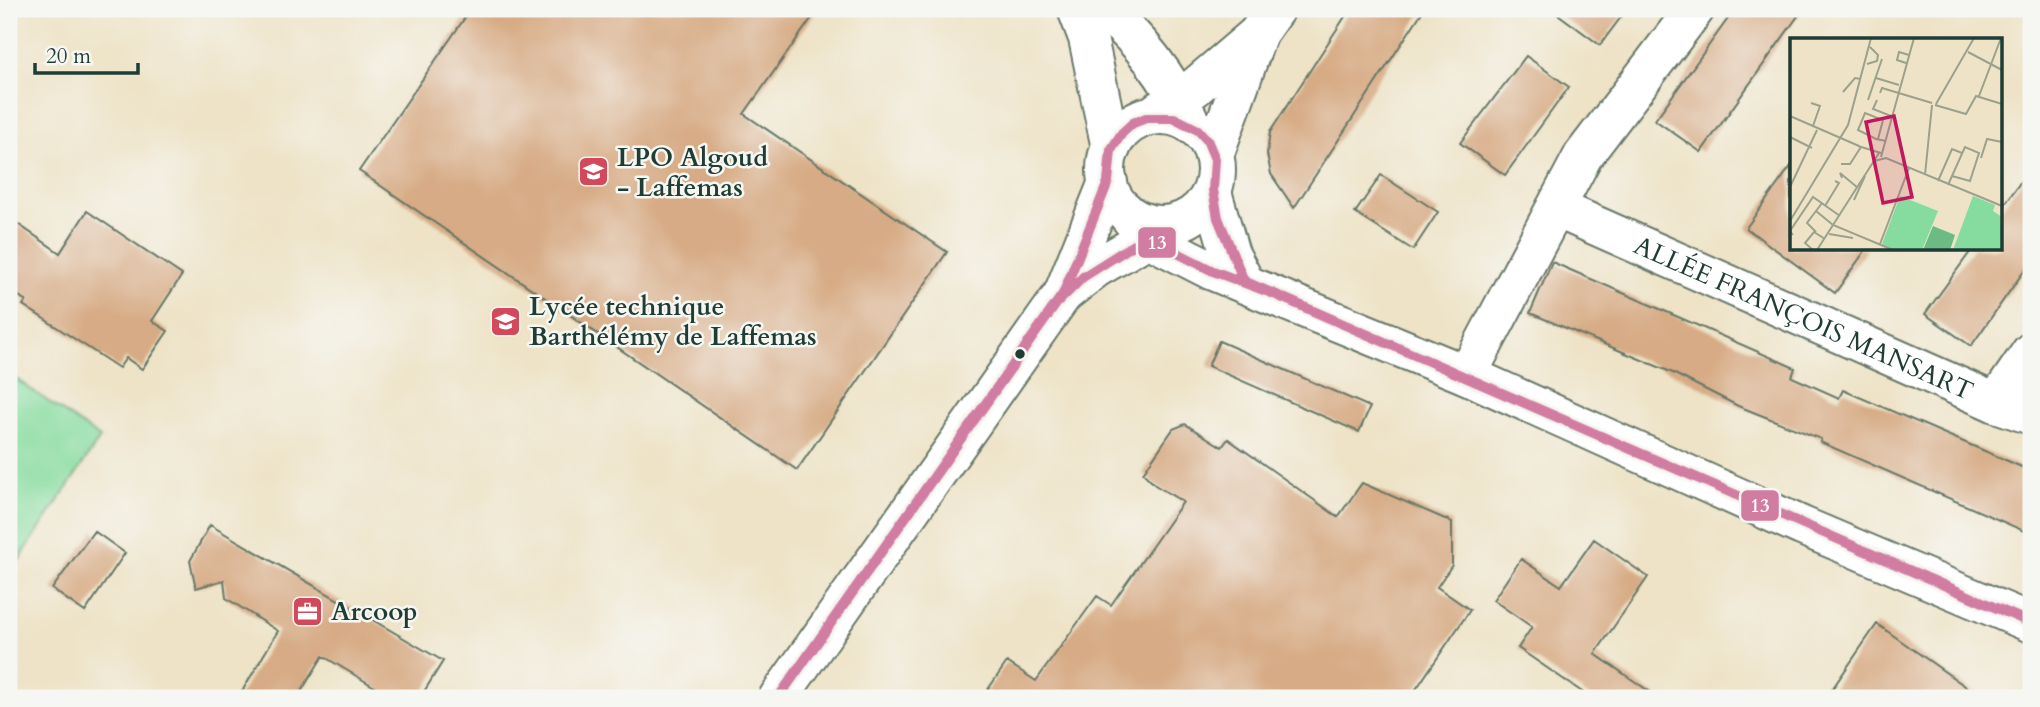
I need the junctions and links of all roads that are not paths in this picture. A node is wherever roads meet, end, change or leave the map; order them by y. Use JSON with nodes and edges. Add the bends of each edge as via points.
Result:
{"nodes":[{"id":1,"x":1077,"y":9,"type":"edge"},
{"id":2,"x":1103,"y":9,"type":"edge"},
{"id":3,"x":1695,"y":9,"type":"edge"},
{"id":4,"x":1267,"y":21,"type":"edge"},
{"id":5,"x":1183,"y":124,"type":"junction"},
{"id":6,"x":1212,"y":192,"type":"junction"},
{"id":7,"x":1132,"y":201,"type":"junction"},
{"id":8,"x":1556,"y":208,"type":"junction"},
{"id":9,"x":1244,"y":281,"type":"junction"},
{"id":10,"x":1063,"y":294,"type":"junction"},
{"id":11,"x":2031,"y":352,"type":"edge"},
{"id":12,"x":1467,"y":375,"type":"junction"},
{"id":13,"x":1996,"y":403,"type":"junction"},
{"id":14,"x":2031,"y":415,"type":"edge"},
{"id":15,"x":2031,"y":623,"type":"edge"},
{"id":16,"x":778,"y":698,"type":"edge"}],
"edges":[{"from":1,"to":7,"type":"street"},
{"from":2,"to":5,"type":"street","via":[[1145,49]]},
{"from":3,"to":8,"type":"street","via":[[1583,156]]},
{"from":4,"to":5,"type":"street"},
{"from":4,"to":5,"type":"street"},
{"from":5,"to":6,"type":"street","via":[[1217,173]]},
{"from":5,"to":7,"type":"street","via":[[1126,128]]},
{"from":6,"to":7,"type":"street","via":[[1188,219]]},
{"from":6,"to":9,"type":"street","via":[[1230,254]]},
{"from":7,"to":9,"type":"street","via":[[1213,271]]},
{"from":7,"to":10,"type":"street"},
{"from":7,"to":10,"type":"street"},
{"from":8,"to":12,"type":"street"},
{"from":8,"to":13,"type":"street","name":"ALLÉE FRANÇOIS MANSART"},
{"from":9,"to":12,"type":"street"},
{"from":10,"to":16,"type":"street"},
{"from":11,"to":13,"type":"street","name":"ALLÉE FRANÇOIS MANSART"},
{"from":12,"to":15,"type":"street"},
{"from":13,"to":14,"type":"street"}]}
